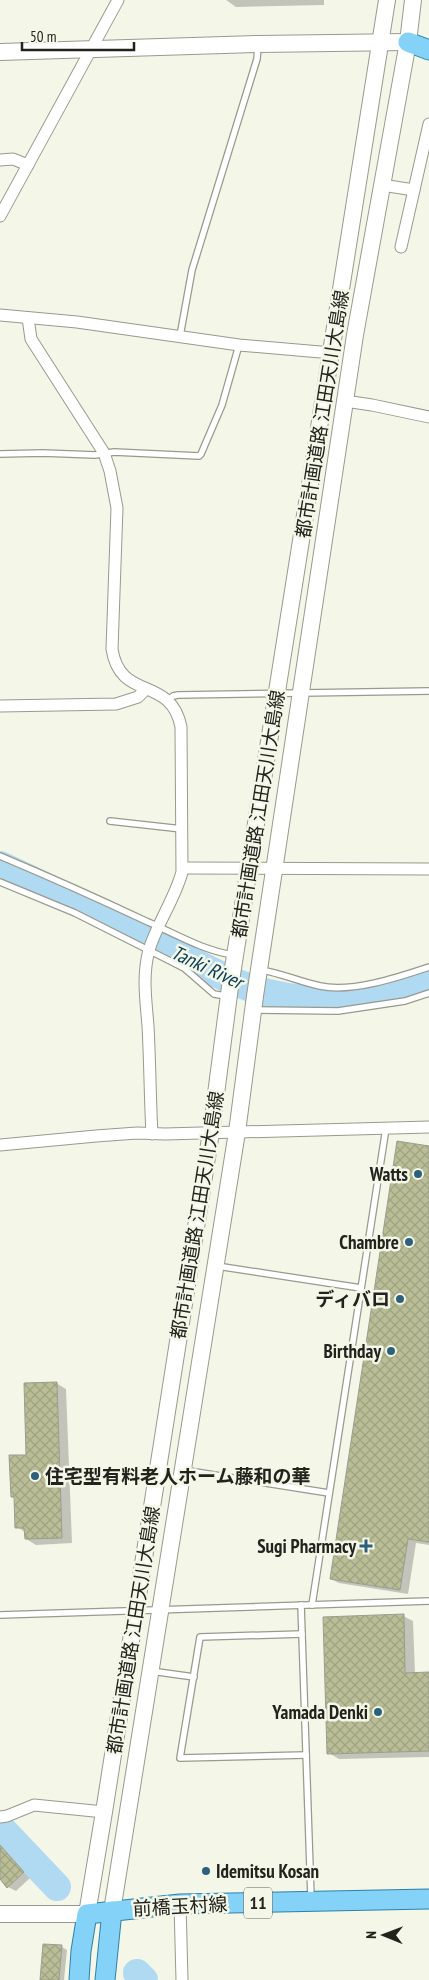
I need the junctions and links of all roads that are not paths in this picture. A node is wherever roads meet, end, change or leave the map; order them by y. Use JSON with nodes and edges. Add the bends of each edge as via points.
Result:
{"nodes":[{"id":1,"x":118,"y":0,"type":"edge"},
{"id":2,"x":388,"y":0,"type":"edge"},
{"id":3,"x":413,"y":0,"type":"edge"},
{"id":4,"x":429,"y":37,"type":"edge"},
{"id":5,"x":382,"y":41,"type":"junction"},
{"id":6,"x":408,"y":42,"type":"junction"},
{"id":7,"x":258,"y":44,"type":"junction"},
{"id":8,"x":91,"y":50,"type":"junction"},
{"id":9,"x":429,"y":50,"type":"edge"},
{"id":10,"x":0,"y":52,"type":"edge"},
{"id":11,"x":429,"y":124,"type":"edge"},
{"id":12,"x":0,"y":160,"type":"edge"},
{"id":13,"x":28,"y":165,"type":"junction"},
{"id":14,"x":382,"y":185,"type":"junction"},
{"id":15,"x":414,"y":190,"type":"junction"},
{"id":16,"x":0,"y":216,"type":"edge"},
{"id":17,"x":401,"y":247,"type":"dead end"},
{"id":18,"x":0,"y":315,"type":"edge"},
{"id":19,"x":28,"y":318,"type":"junction"},
{"id":20,"x":180,"y":336,"type":"junction"},
{"id":21,"x":239,"y":345,"type":"junction"},
{"id":22,"x":332,"y":353,"type":"junction"},
{"id":23,"x":345,"y":401,"type":"junction"},
{"id":24,"x":429,"y":418,"type":"edge"},
{"id":25,"x":104,"y":453,"type":"junction"},
{"id":26,"x":0,"y":454,"type":"edge"},
{"id":27,"x":146,"y":689,"type":"junction"},
{"id":28,"x":429,"y":691,"type":"edge"},
{"id":29,"x":278,"y":693,"type":"junction"},
{"id":30,"x":300,"y":693,"type":"junction"},
{"id":31,"x":169,"y":700,"type":"junction"},
{"id":32,"x":0,"y":706,"type":"edge"},
{"id":33,"x":110,"y":821,"type":"dead end"},
{"id":34,"x":183,"y":829,"type":"junction"},
{"id":35,"x":0,"y":856,"type":"edge"},
{"id":36,"x":183,"y":868,"type":"junction"},
{"id":37,"x":249,"y":869,"type":"junction"},
{"id":38,"x":274,"y":869,"type":"junction"},
{"id":39,"x":429,"y":869,"type":"edge"},
{"id":40,"x":0,"y":882,"type":"edge"},
{"id":41,"x":158,"y":928,"type":"junction"},
{"id":42,"x":150,"y":949,"type":"junction"},
{"id":43,"x":234,"y":958,"type":"junction"},
{"id":44,"x":429,"y":967,"type":"edge"},
{"id":45,"x":259,"y":970,"type":"junction"},
{"id":46,"x":229,"y":992,"type":"junction"},
{"id":47,"x":429,"y":993,"type":"edge"},
{"id":48,"x":254,"y":1003,"type":"junction"},
{"id":49,"x":429,"y":1127,"type":"edge"},
{"id":50,"x":386,"y":1128,"type":"junction"},
{"id":51,"x":211,"y":1132,"type":"junction"},
{"id":52,"x":237,"y":1132,"type":"junction"},
{"id":53,"x":152,"y":1134,"type":"junction"},
{"id":54,"x":0,"y":1145,"type":"edge"},
{"id":55,"x":215,"y":1266,"type":"junction"},
{"id":56,"x":361,"y":1288,"type":"junction"},
{"id":57,"x":182,"y":1470,"type":"junction"},
{"id":58,"x":329,"y":1493,"type":"junction"},
{"id":59,"x":429,"y":1601,"type":"edge"},
{"id":60,"x":301,"y":1605,"type":"junction"},
{"id":61,"x":312,"y":1605,"type":"junction"},
{"id":62,"x":160,"y":1609,"type":"junction"},
{"id":63,"x":136,"y":1610,"type":"junction"},
{"id":64,"x":0,"y":1615,"type":"edge"},
{"id":65,"x":302,"y":1634,"type":"junction"},
{"id":66,"x":150,"y":1671,"type":"junction"},
{"id":67,"x":194,"y":1677,"type":"junction"},
{"id":68,"x":306,"y":1755,"type":"junction"},
{"id":69,"x":104,"y":1812,"type":"junction"},
{"id":70,"x":0,"y":1817,"type":"edge"},
{"id":71,"x":429,"y":1899,"type":"edge"},
{"id":72,"x":311,"y":1902,"type":"junction"},
{"id":73,"x":180,"y":1904,"type":"junction"},
{"id":74,"x":112,"y":1911,"type":"junction"},
{"id":75,"x":0,"y":1914,"type":"edge"},
{"id":76,"x":87,"y":1914,"type":"junction"},
{"id":77,"x":79,"y":1980,"type":"edge"},
{"id":78,"x":105,"y":1980,"type":"edge"},
{"id":79,"x":182,"y":1980,"type":"edge"}],
"edges":[{"from":1,"to":8,"type":"street"},
{"from":2,"to":5,"type":"street","name":"都市計画道路 江田天川大島線"},
{"from":3,"to":6,"type":"street","name":"都市計画道路 江田天川大島線"},
{"from":4,"to":6,"type":"main road"},
{"from":5,"to":6,"type":"street"},
{"from":5,"to":7,"type":"street"},
{"from":5,"to":22,"type":"street","name":"都市計画道路 江田天川大島線"},
{"from":6,"to":9,"type":"main road"},
{"from":6,"to":14,"type":"street","name":"都市計画道路 江田天川大島線"},
{"from":7,"to":8,"type":"street"},
{"from":7,"to":20,"type":"lane","via":[[257,59],[192,270]]},
{"from":8,"to":10,"type":"street"},
{"from":8,"to":13,"type":"street"},
{"from":11,"to":15,"type":"street"},
{"from":12,"to":13,"type":"street"},
{"from":13,"to":16,"type":"street"},
{"from":14,"to":15,"type":"street"},
{"from":14,"to":23,"type":"street","name":"都市計画道路 江田天川大島線"},
{"from":15,"to":17,"type":"street"},
{"from":18,"to":19,"type":"street"},
{"from":19,"to":20,"type":"street"},
{"from":19,"to":25,"type":"street","via":[[31,339]]},
{"from":20,"to":21,"type":"street"},
{"from":21,"to":22,"type":"street"},
{"from":21,"to":25,"type":"lane","via":[[222,405],[199,456]]},
{"from":22,"to":29,"type":"street","name":"都市計画道路 江田天川大島線"},
{"from":23,"to":24,"type":"street"},
{"from":23,"to":30,"type":"street","name":"都市計画道路 江田天川大島線"},
{"from":25,"to":26,"type":"lane","via":[[88,456]]},
{"from":25,"to":27,"type":"street","via":[[117,508],[114,661],[127,679]]},
{"from":27,"to":31,"type":"street"},
{"from":27,"to":32,"type":"street","via":[[138,697],[116,704]]},
{"from":28,"to":30,"type":"lane"},
{"from":29,"to":30,"type":"lane"},
{"from":29,"to":31,"type":"lane","via":[[178,695]]},
{"from":29,"to":37,"type":"street","name":"都市計画道路 江田天川大島線"},
{"from":30,"to":38,"type":"street","name":"都市計画道路 江田天川大島線"},
{"from":31,"to":34,"type":"street","via":[[182,727]]},
{"from":33,"to":34,"type":"lane"},
{"from":34,"to":36,"type":"street"},
{"from":35,"to":41,"type":"lane"},
{"from":36,"to":37,"type":"street"},
{"from":36,"to":41,"type":"street"},
{"from":37,"to":38,"type":"street"},
{"from":37,"to":43,"type":"street","name":"都市計画道路 江田天川大島線"},
{"from":38,"to":39,"type":"street"},
{"from":38,"to":45,"type":"street","name":"都市計画道路 江田天川大島線"},
{"from":40,"to":42,"type":"lane"},
{"from":41,"to":42,"type":"street"},
{"from":41,"to":43,"type":"lane","via":[[184,941]]},
{"from":42,"to":46,"type":"lane","via":[[184,968],[214,994]]},
{"from":42,"to":53,"type":"street","via":[[144,990]]},
{"from":43,"to":46,"type":"street","name":"都市計画道路 江田天川大島線"},
{"from":44,"to":45,"type":"lane","via":[[389,980],[342,986],[322,986]]},
{"from":45,"to":48,"type":"street","name":"都市計画道路 江田天川大島線"},
{"from":46,"to":51,"type":"street","name":"都市計画道路 江田天川大島線"},
{"from":47,"to":48,"type":"lane","via":[[405,1001],[338,1011]]},
{"from":48,"to":52,"type":"street","name":"都市計画道路 江田天川大島線"},
{"from":49,"to":50,"type":"street"},
{"from":50,"to":52,"type":"street"},
{"from":50,"to":56,"type":"lane"},
{"from":51,"to":52,"type":"street"},
{"from":51,"to":53,"type":"street"},
{"from":51,"to":63,"type":"street","name":"都市計画道路 江田天川大島線"},
{"from":52,"to":55,"type":"street","name":"都市計画道路 江田天川大島線"},
{"from":53,"to":54,"type":"street"},
{"from":55,"to":56,"type":"lane"},
{"from":55,"to":57,"type":"street","name":"都市計画道路 江田天川大島線"},
{"from":56,"to":58,"type":"lane"},
{"from":57,"to":58,"type":"lane"},
{"from":57,"to":62,"type":"street","name":"都市計画道路 江田天川大島線"},
{"from":58,"to":61,"type":"lane"},
{"from":59,"to":61,"type":"lane"},
{"from":60,"to":61,"type":"lane"},
{"from":60,"to":62,"type":"lane"},
{"from":60,"to":65,"type":"lane"},
{"from":62,"to":63,"type":"lane"},
{"from":62,"to":66,"type":"street","name":"都市計画道路 江田天川大島線"},
{"from":63,"to":64,"type":"lane"},
{"from":63,"to":69,"type":"street","name":"都市計画道路 江田天川大島線"},
{"from":65,"to":67,"type":"lane","via":[[200,1637]]},
{"from":65,"to":68,"type":"lane"},
{"from":66,"to":67,"type":"lane"},
{"from":66,"to":74,"type":"street","name":"都市計画道路 江田天川大島線"},
{"from":67,"to":68,"type":"lane","via":[[180,1758]]},
{"from":68,"to":72,"type":"lane"},
{"from":69,"to":70,"type":"street","via":[[34,1805]]},
{"from":69,"to":76,"type":"street","name":"都市計画道路 江田天川大島線"},
{"from":71,"to":72,"type":"main road","name":"前橋玉村線","number":"11"},
{"from":72,"to":73,"type":"main road","name":"前橋玉村線","number":"11"},
{"from":73,"to":74,"type":"main road","name":"前橋玉村線","number":"11"},
{"from":73,"to":79,"type":"street"},
{"from":74,"to":76,"type":"main road","name":"前橋玉村線","number":"11"},
{"from":74,"to":78,"type":"main road","name":"前橋玉村線"},
{"from":75,"to":76,"type":"street"},
{"from":76,"to":77,"type":"main road"}]}
